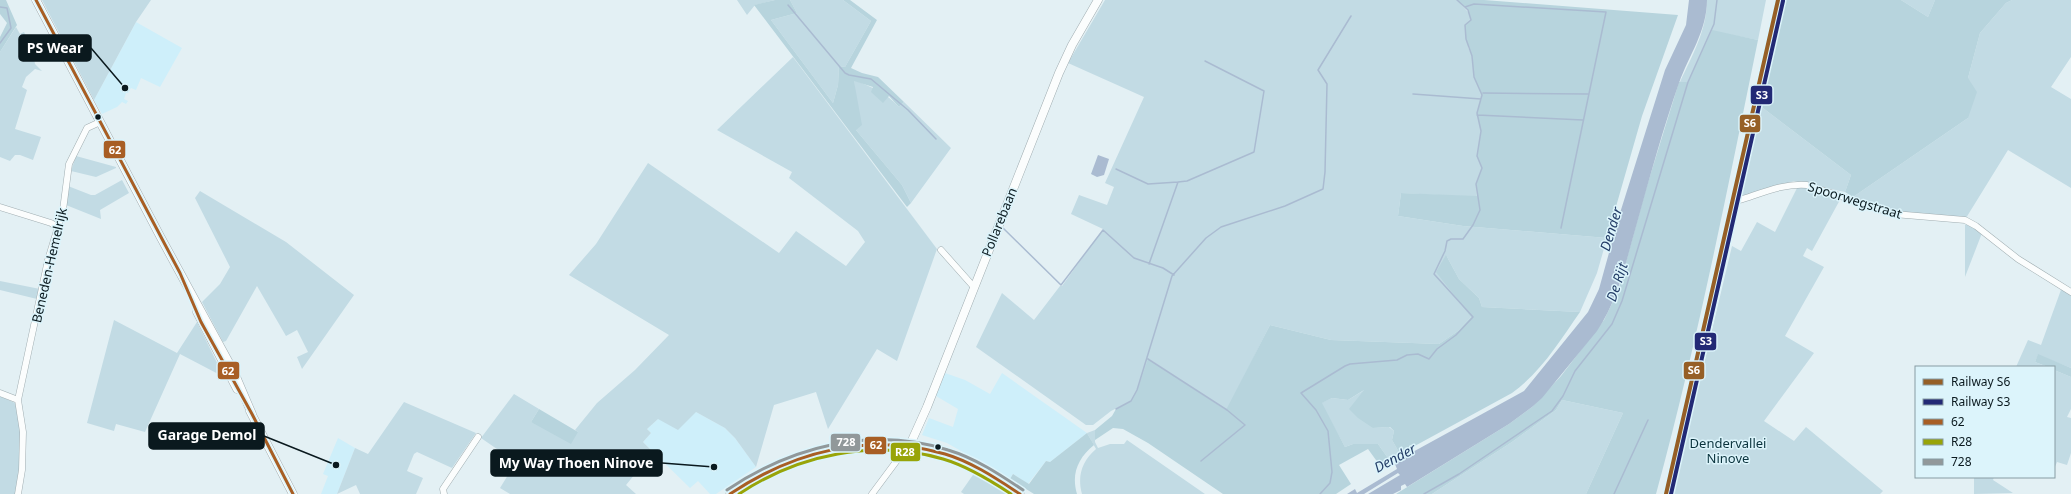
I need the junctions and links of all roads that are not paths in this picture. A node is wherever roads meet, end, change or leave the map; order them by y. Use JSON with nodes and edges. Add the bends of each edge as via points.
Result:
{"nodes":[{"id":1,"x":36,"y":0,"type":"edge"},
{"id":2,"x":1098,"y":0,"type":"edge"},
{"id":3,"x":100,"y":122,"type":"junction"},
{"id":4,"x":1740,"y":200,"type":"dead end"},
{"id":5,"x":0,"y":207,"type":"edge"},
{"id":6,"x":57,"y":227,"type":"junction"},
{"id":7,"x":941,"y":250,"type":"dead end"},
{"id":8,"x":973,"y":286,"type":"junction"},
{"id":9,"x":2071,"y":292,"type":"edge"},
{"id":10,"x":0,"y":393,"type":"edge"},
{"id":11,"x":18,"y":400,"type":"junction"},
{"id":12,"x":478,"y":437,"type":"dead end"},
{"id":13,"x":909,"y":447,"type":"junction"},
{"id":14,"x":18,"y":494,"type":"edge"},
{"id":15,"x":293,"y":494,"type":"edge"},
{"id":16,"x":444,"y":494,"type":"edge"},
{"id":17,"x":730,"y":494,"type":"edge"},
{"id":18,"x":872,"y":494,"type":"edge"},
{"id":19,"x":1020,"y":494,"type":"edge"}],
"edges":[{"from":1,"to":3,"type":"main road"},
{"from":2,"to":8,"type":"main road","name":"Pollarebaan","via":[[1059,73]]},
{"from":3,"to":6,"type":"street","name":"Beneden-Hemelrijk","via":[[87,128],[69,164],[63,210]]},
{"from":3,"to":15,"type":"main road","via":[[234,372],[252,414]]},
{"from":4,"to":9,"type":"street","name":"Spoorwegstraat","via":[[1778,188],[1807,184],[1894,214],[1966,220],[2018,259]]},
{"from":5,"to":6,"type":"street"},
{"from":6,"to":11,"type":"street","name":"Beneden-Hemelrijk"},
{"from":7,"to":8,"type":"street"},
{"from":8,"to":13,"type":"main road","name":"Pollarebaan"},
{"from":10,"to":11,"type":"street"},
{"from":11,"to":14,"type":"street","via":[[23,432],[22,470]]},
{"from":12,"to":16,"type":"street","via":[[443,489]]},
{"from":13,"to":17,"type":"main road","via":[[854,446],[812,454],[768,471]]},
{"from":13,"to":18,"type":"street"},
{"from":13,"to":19,"type":"main road","via":[[961,460]]}]}
